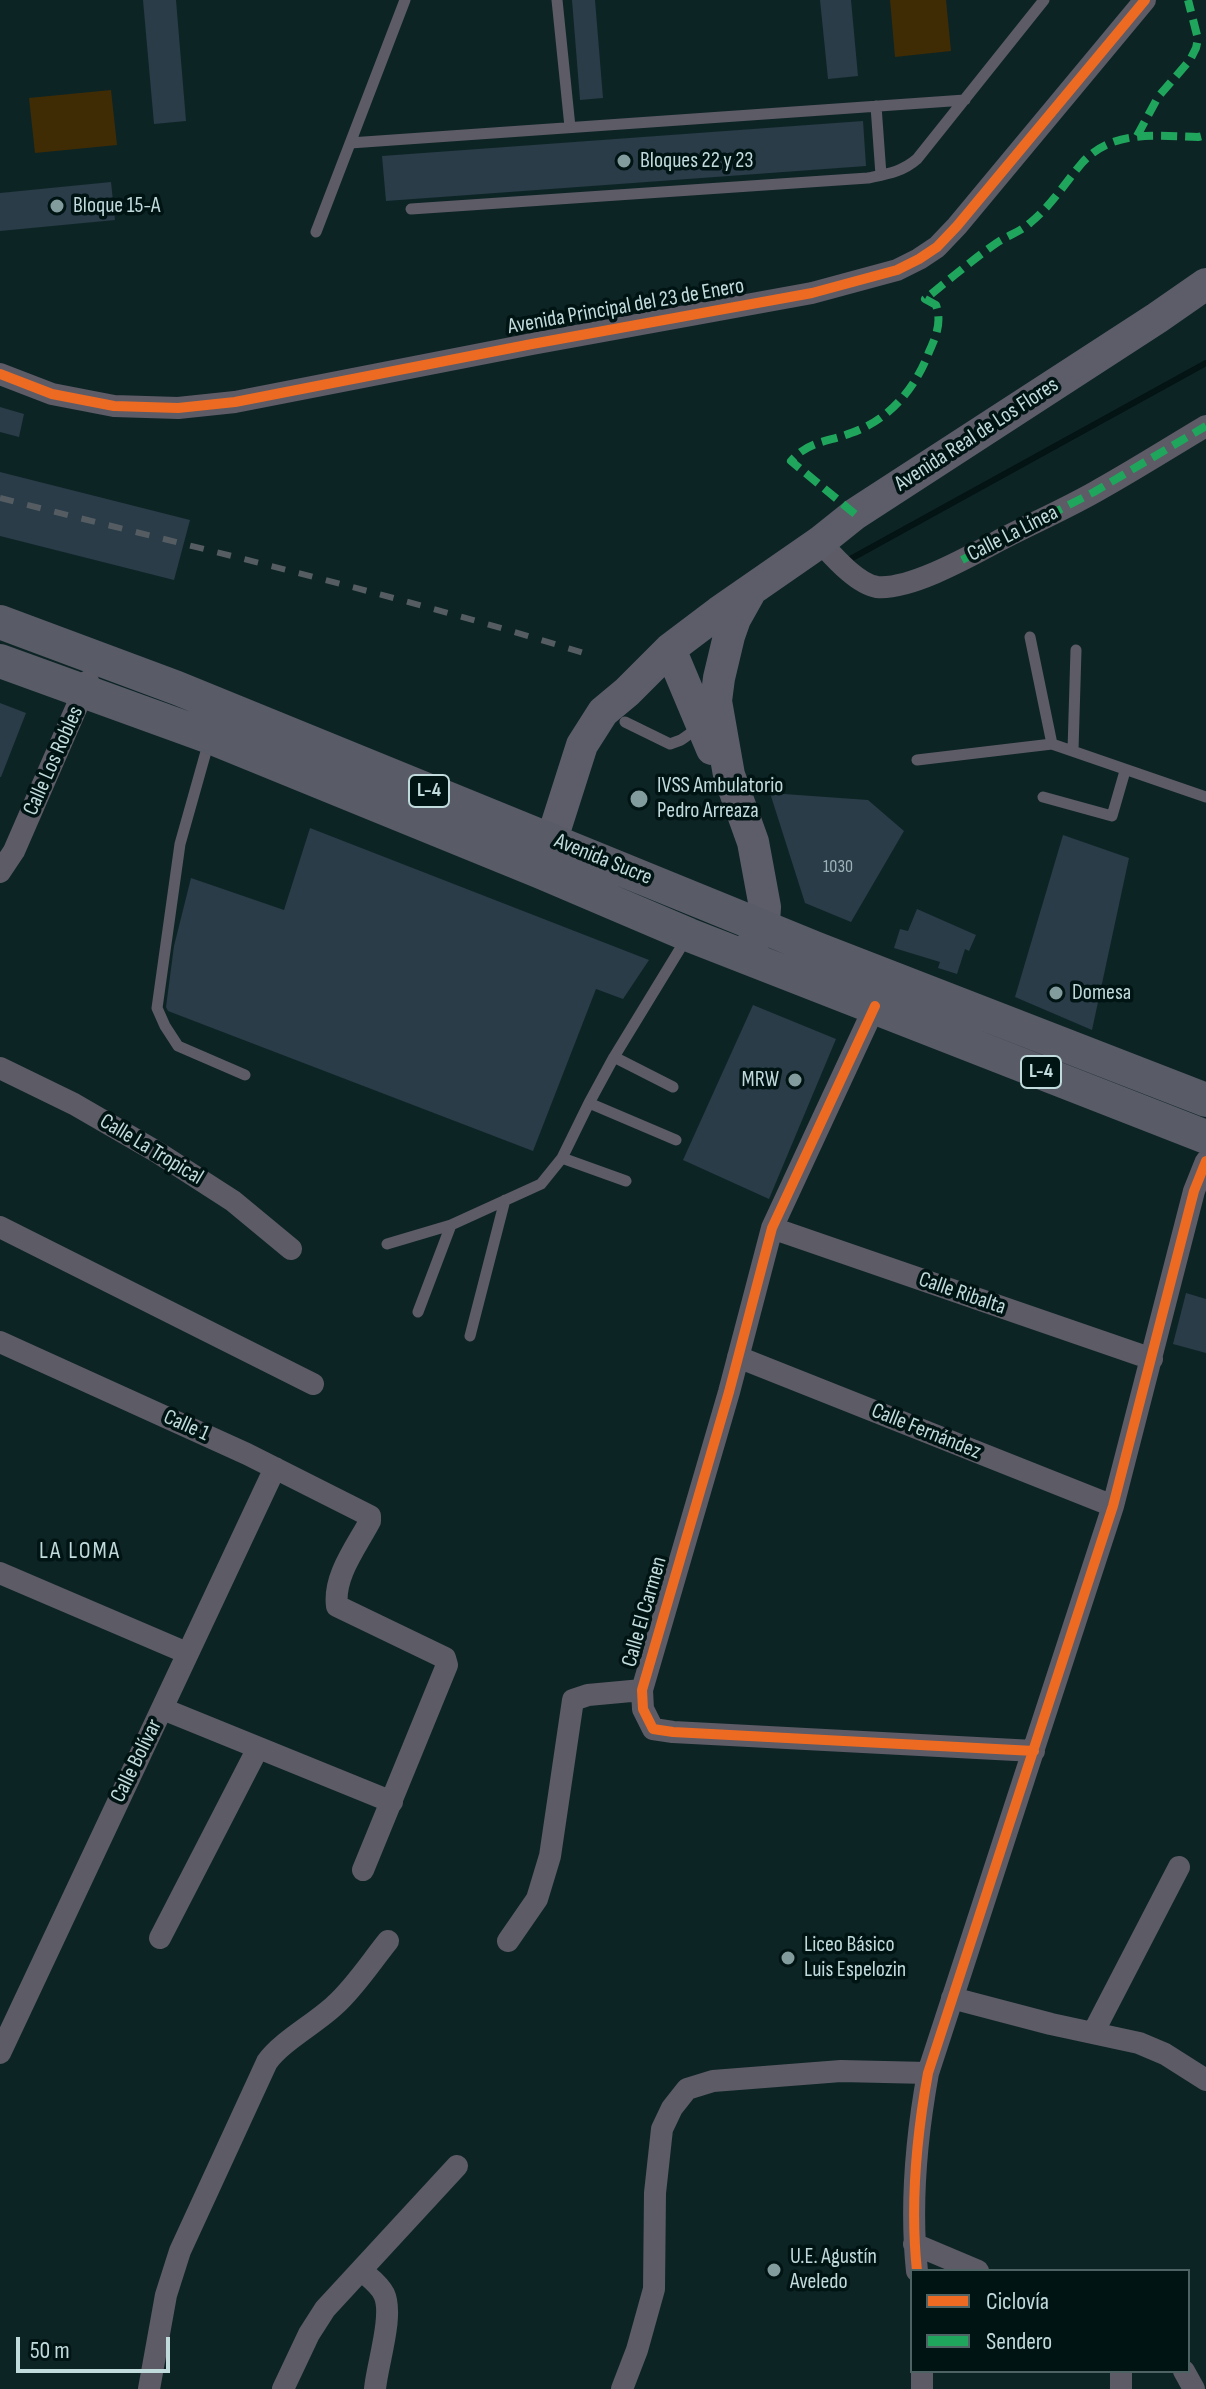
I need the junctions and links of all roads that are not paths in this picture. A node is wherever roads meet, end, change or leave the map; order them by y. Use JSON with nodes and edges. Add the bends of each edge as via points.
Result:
{"nodes":[{"id":1,"x":405,"y":0,"type":"edge"},
{"id":2,"x":557,"y":0,"type":"edge"},
{"id":3,"x":1044,"y":0,"type":"edge"},
{"id":4,"x":1145,"y":0,"type":"edge"},
{"id":5,"x":965,"y":100,"type":"junction"},
{"id":6,"x":876,"y":106,"type":"junction"},
{"id":7,"x":570,"y":127,"type":"junction"},
{"id":8,"x":350,"y":143,"type":"junction"},
{"id":9,"x":881,"y":175,"type":"junction"},
{"id":10,"x":411,"y":209,"type":"dead end"},
{"id":11,"x":316,"y":232,"type":"dead end"},
{"id":12,"x":1206,"y":284,"type":"edge"},
{"id":13,"x":0,"y":374,"type":"edge"},
{"id":14,"x":1206,"y":426,"type":"edge"},
{"id":15,"x":820,"y":542,"type":"junction"},
{"id":16,"x":751,"y":592,"type":"junction"},
{"id":17,"x":0,"y":622,"type":"edge"},
{"id":18,"x":1030,"y":637,"type":"dead end"},
{"id":19,"x":679,"y":643,"type":"junction"},
{"id":20,"x":1076,"y":650,"type":"dead end"},
{"id":21,"x":97,"y":659,"type":"junction"},
{"id":22,"x":0,"y":661,"type":"edge"},
{"id":23,"x":719,"y":678,"type":"junction"},
{"id":24,"x":84,"y":691,"type":"junction"},
{"id":25,"x":625,"y":722,"type":"dead end"},
{"id":26,"x":702,"y":726,"type":"junction"},
{"id":27,"x":210,"y":737,"type":"junction"},
{"id":28,"x":1052,"y":744,"type":"junction"},
{"id":29,"x":1073,"y":750,"type":"junction"},
{"id":30,"x":917,"y":760,"type":"dead end"},
{"id":31,"x":1125,"y":771,"type":"junction"},
{"id":32,"x":729,"y":775,"type":"junction"},
{"id":33,"x":1043,"y":797,"type":"dead end"},
{"id":34,"x":1206,"y":797,"type":"edge"},
{"id":35,"x":552,"y":839,"type":"junction"},
{"id":36,"x":0,"y":872,"type":"edge"},
{"id":37,"x":761,"y":925,"type":"junction"},
{"id":38,"x":689,"y":935,"type":"junction"},
{"id":39,"x":747,"y":956,"type":"junction"},
{"id":40,"x":875,"y":1006,"type":"junction"},
{"id":41,"x":614,"y":1057,"type":"junction"},
{"id":42,"x":0,"y":1068,"type":"edge"},
{"id":43,"x":245,"y":1075,"type":"dead end"},
{"id":44,"x":673,"y":1087,"type":"dead end"},
{"id":45,"x":1206,"y":1100,"type":"edge"},
{"id":46,"x":589,"y":1103,"type":"junction"},
{"id":47,"x":1206,"y":1137,"type":"edge"},
{"id":48,"x":676,"y":1140,"type":"dead end"},
{"id":49,"x":562,"y":1158,"type":"junction"},
{"id":50,"x":1206,"y":1161,"type":"edge"},
{"id":51,"x":626,"y":1181,"type":"dead end"},
{"id":52,"x":505,"y":1200,"type":"junction"},
{"id":53,"x":451,"y":1225,"type":"junction"},
{"id":54,"x":0,"y":1227,"type":"edge"},
{"id":55,"x":772,"y":1228,"type":"junction"},
{"id":56,"x":387,"y":1244,"type":"dead end"},
{"id":57,"x":291,"y":1249,"type":"dead end"},
{"id":58,"x":418,"y":1312,"type":"dead end"},
{"id":59,"x":470,"y":1336,"type":"dead end"},
{"id":60,"x":0,"y":1342,"type":"edge"},
{"id":61,"x":738,"y":1357,"type":"junction"},
{"id":62,"x":1152,"y":1359,"type":"junction"},
{"id":63,"x":313,"y":1384,"type":"dead end"},
{"id":64,"x":275,"y":1468,"type":"junction"},
{"id":65,"x":1113,"y":1506,"type":"junction"},
{"id":66,"x":0,"y":1573,"type":"edge"},
{"id":67,"x":187,"y":1653,"type":"junction"},
{"id":68,"x":642,"y":1690,"type":"junction"},
{"id":69,"x":163,"y":1709,"type":"junction"},
{"id":70,"x":258,"y":1748,"type":"junction"},
{"id":71,"x":1034,"y":1751,"type":"junction"},
{"id":72,"x":392,"y":1802,"type":"junction"},
{"id":73,"x":1179,"y":1867,"type":"dead end"},
{"id":74,"x":363,"y":1870,"type":"dead end"},
{"id":75,"x":160,"y":1938,"type":"dead end"},
{"id":76,"x":388,"y":1941,"type":"dead end"},
{"id":77,"x":508,"y":1941,"type":"dead end"},
{"id":78,"x":952,"y":1998,"type":"junction"},
{"id":79,"x":1093,"y":2033,"type":"junction"},
{"id":80,"x":0,"y":2053,"type":"edge"},
{"id":81,"x":928,"y":2073,"type":"junction"},
{"id":82,"x":1206,"y":2080,"type":"edge"},
{"id":83,"x":457,"y":2166,"type":"dead end"},
{"id":84,"x":914,"y":2244,"type":"junction"},
{"id":85,"x":917,"y":2269,"type":"edge"},
{"id":86,"x":973,"y":2269,"type":"edge"},
{"id":87,"x":362,"y":2271,"type":"junction"},
{"id":88,"x":149,"y":2389,"type":"edge"},
{"id":89,"x":283,"y":2389,"type":"edge"},
{"id":90,"x":375,"y":2389,"type":"edge"},
{"id":91,"x":622,"y":2389,"type":"edge"}],
"edges":[{"from":1,"to":8,"type":"lane"},
{"from":2,"to":7,"type":"lane"},
{"from":3,"to":5,"type":"lane"},
{"from":4,"to":13,"type":"street","name":"Avenida Principal del 23 de Enero","via":[[957,226],[937,247],[897,270],[812,293],[235,402],[178,408],[114,406],[52,394]]},
{"from":5,"to":6,"type":"lane"},
{"from":5,"to":9,"type":"lane","via":[[907,168]]},
{"from":6,"to":7,"type":"lane"},
{"from":6,"to":9,"type":"lane"},
{"from":7,"to":8,"type":"lane"},
{"from":8,"to":11,"type":"lane"},
{"from":9,"to":10,"type":"lane"},
{"from":12,"to":15,"type":"street","name":"Avenida Real de Los Flores"},
{"from":14,"to":15,"type":"street","name":"Calle La Línea","via":[[1094,492],[915,579],[886,587],[867,584]]},
{"from":15,"to":16,"type":"street","name":"Avenida Real de Los Flores"},
{"from":16,"to":19,"type":"street","name":"Avenida Real de Los Flores"},
{"from":16,"to":23,"type":"street","name":"Avenida Real de Los Flores","via":[[732,627]]},
{"from":17,"to":21,"type":"main road","name":"Avenida Sucre","number":"L-4"},
{"from":18,"to":28,"type":"lane"},
{"from":19,"to":23,"type":"street","via":[[702,644],[713,656]]},
{"from":19,"to":26,"type":"street","name":"Avenida Real de Los Flores"},
{"from":19,"to":35,"type":"street","name":"Avenida Real de Los Flores","via":[[591,727]]},
{"from":20,"to":29,"type":"lane"},
{"from":21,"to":24,"type":"street","name":"Calle Los Robles"},
{"from":21,"to":35,"type":"main road","name":"Avenida Sucre","number":"L-4"},
{"from":22,"to":24,"type":"main road","name":"Avenida Sucre","number":"L-4"},
{"from":23,"to":32,"type":"street","name":"Avenida Real de Los Flores","via":[[716,701]]},
{"from":24,"to":27,"type":"main road","name":"Avenida Sucre","number":"L-4"},
{"from":24,"to":36,"type":"street","name":"Calle Los Robles"},
{"from":25,"to":26,"type":"lane","via":[[670,744]]},
{"from":26,"to":32,"type":"street","name":"Avenida Real de Los Flores"},
{"from":27,"to":38,"type":"main road","name":"Avenida Sucre","number":"L-4"},
{"from":27,"to":43,"type":"lane","via":[[180,844],[157,1008],[178,1046]]},
{"from":28,"to":29,"type":"lane"},
{"from":28,"to":30,"type":"lane"},
{"from":29,"to":31,"type":"lane"},
{"from":31,"to":33,"type":"lane","via":[[1112,816]]},
{"from":31,"to":34,"type":"lane"},
{"from":32,"to":37,"type":"street","name":"Avenida Real de Los Flores","via":[[753,842],[765,907]]},
{"from":35,"to":37,"type":"main road","name":"Avenida Sucre","number":"L-4"},
{"from":37,"to":39,"type":"street","name":"Avenida Real de Los Flores"},
{"from":37,"to":45,"type":"main road","name":"Avenida Sucre","number":"L-4"},
{"from":38,"to":39,"type":"main road","name":"Avenida Sucre","number":"L-4"},
{"from":38,"to":41,"type":"lane"},
{"from":39,"to":40,"type":"main road","name":"Avenida Sucre","number":"L-4"},
{"from":40,"to":47,"type":"main road","name":"Avenida Sucre","number":"L-4"},
{"from":40,"to":55,"type":"street","name":"Calle El Carmen"},
{"from":41,"to":44,"type":"lane"},
{"from":41,"to":46,"type":"lane"},
{"from":42,"to":57,"type":"street","name":"Calle La Tropical","via":[[157,1152],[233,1201]]},
{"from":46,"to":48,"type":"lane"},
{"from":46,"to":49,"type":"lane"},
{"from":49,"to":51,"type":"lane"},
{"from":49,"to":52,"type":"lane","via":[[541,1184]]},
{"from":50,"to":62,"type":"street"},
{"from":52,"to":53,"type":"lane"},
{"from":52,"to":59,"type":"lane"},
{"from":53,"to":56,"type":"lane"},
{"from":53,"to":58,"type":"lane"},
{"from":54,"to":63,"type":"street"},
{"from":55,"to":61,"type":"street","name":"Calle El Carmen"},
{"from":55,"to":62,"type":"street","name":"Calle Ribalta"},
{"from":60,"to":64,"type":"street","name":"Calle 1"},
{"from":61,"to":65,"type":"street","name":"Calle Fernández"},
{"from":61,"to":68,"type":"street","name":"Calle El Carmen"},
{"from":62,"to":65,"type":"street"},
{"from":64,"to":67,"type":"street","name":"Calle Bolívar"},
{"from":64,"to":72,"type":"street","name":"Calle 1","via":[[370,1516],[339,1581],[337,1606],[447,1661]]},
{"from":65,"to":71,"type":"street"},
{"from":66,"to":67,"type":"street"},
{"from":67,"to":69,"type":"street","name":"Calle Bolívar"},
{"from":68,"to":71,"type":"street","name":"Calle El Carmen","via":[[643,1709],[653,1729]]},
{"from":68,"to":77,"type":"street","via":[[573,1700],[550,1856],[537,1899]]},
{"from":69,"to":70,"type":"street"},
{"from":69,"to":80,"type":"street","name":"Calle Bolívar"},
{"from":70,"to":72,"type":"street"},
{"from":70,"to":75,"type":"street"},
{"from":71,"to":78,"type":"street"},
{"from":72,"to":74,"type":"street"},
{"from":73,"to":79,"type":"street"},
{"from":76,"to":88,"type":"street","via":[[337,2004],[267,2062],[180,2251],[166,2295]]},
{"from":78,"to":79,"type":"street"},
{"from":78,"to":81,"type":"street"},
{"from":79,"to":82,"type":"street","via":[[1139,2043]]},
{"from":81,"to":84,"type":"street","via":[[915,2149]]},
{"from":81,"to":91,"type":"street","via":[[841,2071],[713,2081],[682,2094],[662,2129],[654,2289]]},
{"from":83,"to":87,"type":"street"},
{"from":84,"to":85,"type":"street"},
{"from":84,"to":86,"type":"street"},
{"from":87,"to":89,"type":"street","via":[[325,2309]]},
{"from":87,"to":90,"type":"street","via":[[386,2297]]}]}
